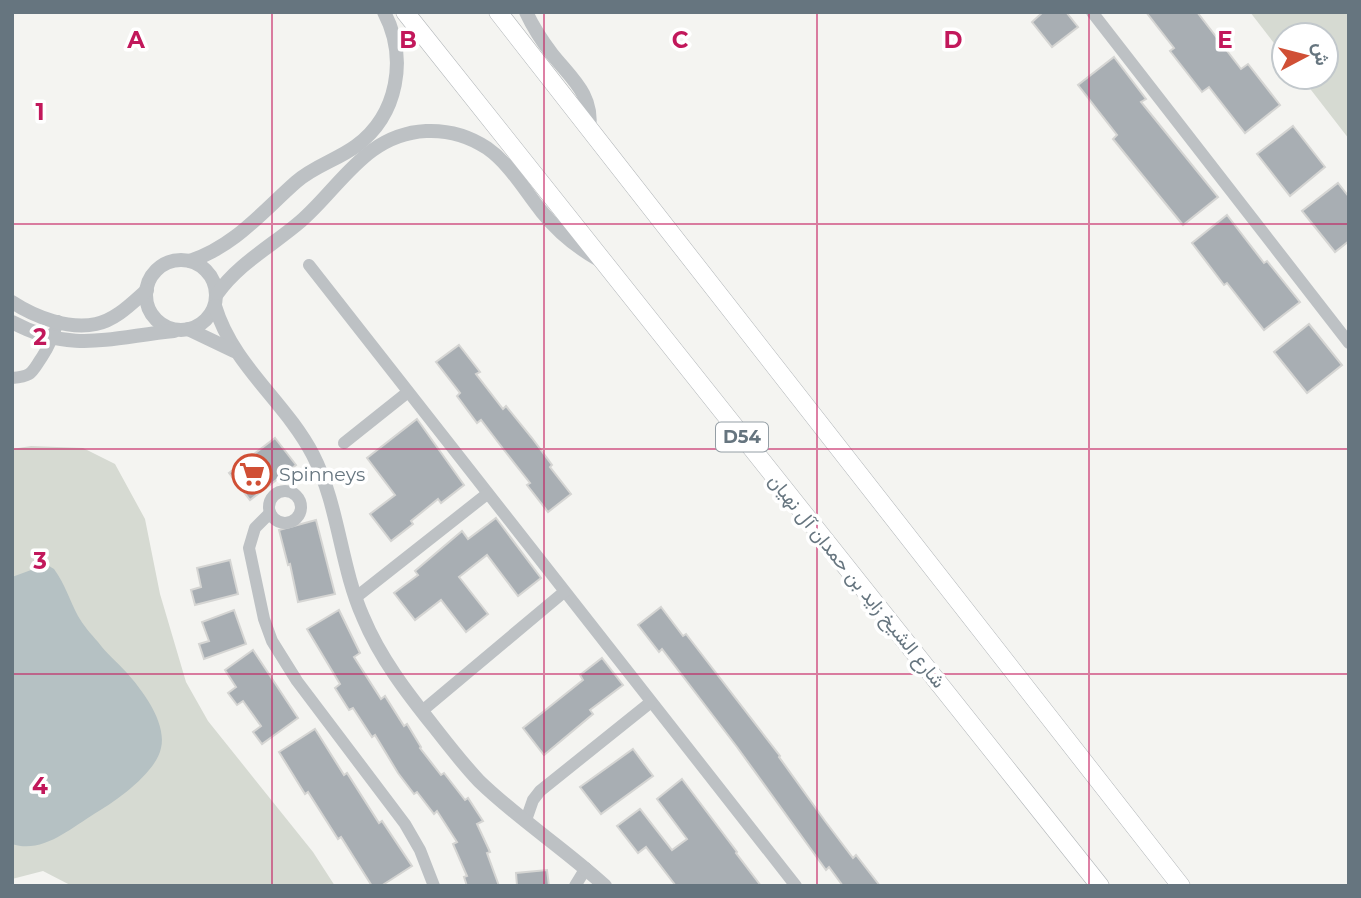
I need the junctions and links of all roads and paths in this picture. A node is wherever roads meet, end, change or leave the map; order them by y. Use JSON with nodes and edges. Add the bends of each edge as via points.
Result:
{"nodes":[{"id":1,"x":384,"y":12,"type":"edge"},
{"id":2,"x":405,"y":12,"type":"edge"},
{"id":3,"x":498,"y":12,"type":"edge"},
{"id":4,"x":526,"y":12,"type":"edge"},
{"id":5,"x":1092,"y":12,"type":"edge"},
{"id":6,"x":589,"y":129,"type":"junction"},
{"id":7,"x":244,"y":231,"type":"junction"},
{"id":8,"x":261,"y":251,"type":"junction"},
{"id":9,"x":190,"y":261,"type":"junction"},
{"id":10,"x":602,"y":262,"type":"junction"},
{"id":11,"x":309,"y":265,"type":"dead end"},
{"id":12,"x":147,"y":290,"type":"junction"},
{"id":13,"x":216,"y":300,"type":"junction"},
{"id":14,"x":12,"y":302,"type":"edge"},
{"id":15,"x":53,"y":320,"type":"junction"},
{"id":16,"x":12,"y":322,"type":"edge"},
{"id":17,"x":184,"y":330,"type":"junction"},
{"id":18,"x":47,"y":337,"type":"junction"},
{"id":19,"x":1349,"y":343,"type":"edge"},
{"id":20,"x":235,"y":352,"type":"junction"},
{"id":21,"x":13,"y":378,"type":"edge"},
{"id":22,"x":408,"y":392,"type":"junction"},
{"id":23,"x":344,"y":443,"type":"dead end"},
{"id":24,"x":487,"y":494,"type":"junction"},
{"id":25,"x":270,"y":513,"type":"dead end"},
{"id":26,"x":565,"y":592,"type":"junction"},
{"id":27,"x":355,"y":598,"type":"junction"},
{"id":28,"x":651,"y":702,"type":"junction"},
{"id":29,"x":422,"y":711,"type":"junction"},
{"id":30,"x":526,"y":820,"type":"junction"},
{"id":31,"x":1150,"y":846,"type":"junction"},
{"id":32,"x":1080,"y":861,"type":"junction"},
{"id":33,"x":586,"y":868,"type":"junction"},
{"id":34,"x":434,"y":886,"type":"edge"},
{"id":35,"x":575,"y":886,"type":"edge"},
{"id":36,"x":605,"y":886,"type":"edge"},
{"id":37,"x":796,"y":886,"type":"edge"},
{"id":38,"x":1088,"y":886,"type":"edge"},
{"id":39,"x":1100,"y":886,"type":"edge"},
{"id":40,"x":1181,"y":886,"type":"edge"},
{"id":41,"x":1196,"y":886,"type":"edge"}],
"edges":[{"from":1,"to":7,"type":"street","via":[[396,41],[398,63],[384,115],[363,140],[306,174]]},
{"from":2,"to":10,"type":"main road","name":"شارع الشيخ زايد بن حمدان آل نهيان","number":"D54"},
{"from":3,"to":6,"type":"main road"},
{"from":4,"to":6,"type":"street","via":[[587,98]]},
{"from":5,"to":19,"type":"street"},
{"from":6,"to":31,"type":"main road"},
{"from":7,"to":8,"type":"street"},
{"from":7,"to":9,"type":"street","via":[[221,248]]},
{"from":8,"to":10,"type":"street","via":[[300,222],[372,149],[406,134],[439,131],[469,139],[496,155],[553,225]]},
{"from":8,"to":13,"type":"street","via":[[236,270]]},
{"from":9,"to":12,"type":"street","via":[[167,263],[150,279]]},
{"from":9,"to":13,"type":"street","via":[[209,273]]},
{"from":10,"to":32,"type":"main road","name":"شارع الشيخ زايد بن حمدان آل نهيان","number":"D54"},
{"from":11,"to":22,"type":"street"},
{"from":12,"to":15,"type":"street","via":[[122,311],[96,324]]},
{"from":12,"to":17,"type":"street","via":[[154,317],[169,328]]},
{"from":13,"to":17,"type":"street","via":[[205,321]]},
{"from":13,"to":20,"type":"street","via":[[223,330]]},
{"from":14,"to":15,"type":"street"},
{"from":15,"to":18,"type":"street"},
{"from":16,"to":18,"type":"street"},
{"from":17,"to":18,"type":"street","via":[[86,342]]},
{"from":17,"to":20,"type":"street"},
{"from":18,"to":21,"type":"street","via":[[34,372]]},
{"from":20,"to":27,"type":"street","via":[[313,455],[331,501]]},
{"from":22,"to":23,"type":"street"},
{"from":22,"to":24,"type":"street"},
{"from":24,"to":26,"type":"street"},
{"from":24,"to":27,"type":"street"},
{"from":25,"to":34,"type":"street","via":[[255,528],[249,548],[272,641],[405,824]]},
{"from":26,"to":28,"type":"street"},
{"from":26,"to":29,"type":"street"},
{"from":27,"to":29,"type":"street","via":[[379,650]]},
{"from":28,"to":30,"type":"street","via":[[540,791]]},
{"from":28,"to":37,"type":"street"},
{"from":29,"to":30,"type":"street","via":[[478,780]]},
{"from":30,"to":33,"type":"street"},
{"from":31,"to":40,"type":"main road"},
{"from":31,"to":41,"type":"main road"},
{"from":32,"to":38,"type":"main road"},
{"from":32,"to":39,"type":"main road","name":"شارع الشيخ زايد بن حمدان آل نهيان","number":"D54"},
{"from":33,"to":35,"type":"street"},
{"from":33,"to":36,"type":"street"}]}
